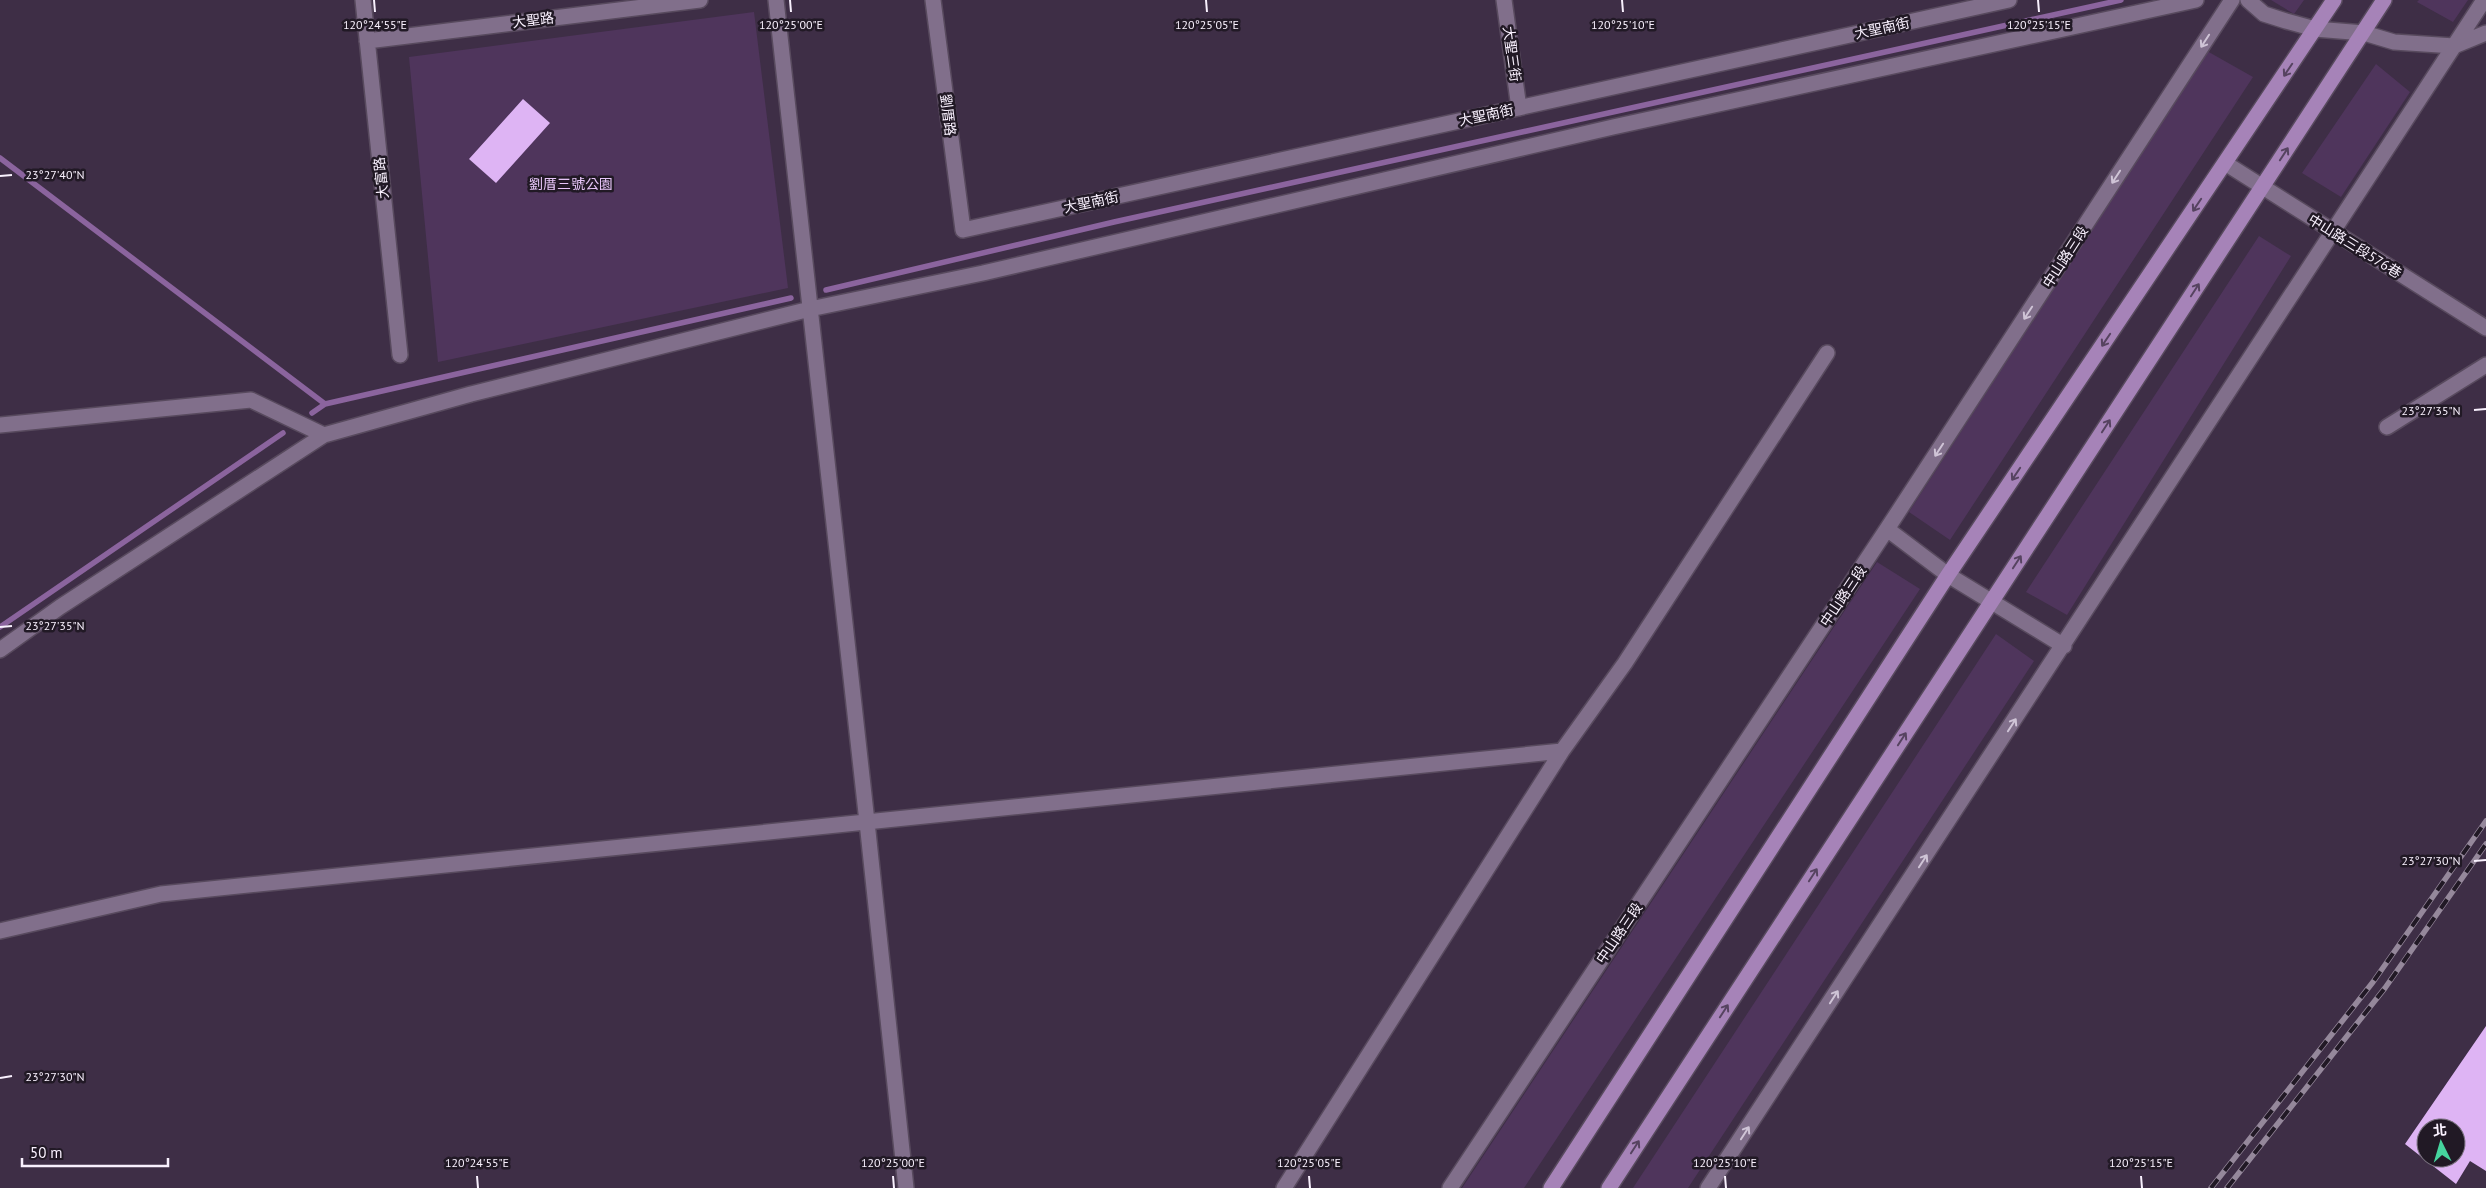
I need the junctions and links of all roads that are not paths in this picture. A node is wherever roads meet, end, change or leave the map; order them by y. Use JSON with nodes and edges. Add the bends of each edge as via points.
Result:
{"nodes":[{"id":1,"x":363,"y":0,"type":"edge"},
{"id":2,"x":700,"y":0,"type":"edge"},
{"id":3,"x":776,"y":0,"type":"edge"},
{"id":4,"x":933,"y":0,"type":"edge"},
{"id":5,"x":1504,"y":0,"type":"edge"},
{"id":6,"x":2009,"y":0,"type":"edge"},
{"id":7,"x":2196,"y":0,"type":"edge"},
{"id":8,"x":2232,"y":0,"type":"edge"},
{"id":9,"x":2248,"y":0,"type":"edge"},
{"id":10,"x":2334,"y":0,"type":"edge"},
{"id":11,"x":2384,"y":0,"type":"edge"},
{"id":12,"x":2484,"y":0,"type":"edge"},
{"id":13,"x":2315,"y":30,"type":"junction"},
{"id":14,"x":2364,"y":33,"type":"junction"},
{"id":15,"x":2486,"y":33,"type":"edge"},
{"id":16,"x":367,"y":41,"type":"junction"},
{"id":17,"x":2454,"y":46,"type":"junction"},
{"id":18,"x":1519,"y":108,"type":"junction"},
{"id":19,"x":2225,"y":163,"type":"junction"},
{"id":20,"x":2263,"y":187,"type":"junction"},
{"id":21,"x":963,"y":230,"type":"joint"},
{"id":22,"x":2333,"y":231,"type":"junction"},
{"id":23,"x":810,"y":309,"type":"junction"},
{"id":24,"x":2486,"y":328,"type":"edge"},
{"id":25,"x":1827,"y":353,"type":"dead end"},
{"id":26,"x":400,"y":355,"type":"dead end"},
{"id":27,"x":2486,"y":365,"type":"edge"},
{"id":28,"x":0,"y":425,"type":"edge"},
{"id":29,"x":2388,"y":427,"type":"dead end"},
{"id":30,"x":324,"y":435,"type":"junction"},
{"id":31,"x":1887,"y":530,"type":"junction"},
{"id":32,"x":1948,"y":575,"type":"junction"},
{"id":33,"x":1991,"y":603,"type":"junction"},
{"id":34,"x":2064,"y":646,"type":"junction"},
{"id":35,"x":0,"y":650,"type":"edge"},
{"id":36,"x":1562,"y":751,"type":"junction"},
{"id":37,"x":867,"y":822,"type":"junction"},
{"id":38,"x":0,"y":931,"type":"edge"},
{"id":39,"x":906,"y":1188,"type":"edge"},
{"id":40,"x":1284,"y":1188,"type":"edge"},
{"id":41,"x":1450,"y":1188,"type":"edge"},
{"id":42,"x":1551,"y":1188,"type":"edge"},
{"id":43,"x":1609,"y":1188,"type":"edge"},
{"id":44,"x":1708,"y":1188,"type":"edge"}],
"edges":[{"from":1,"to":16,"type":"street","name":"大富路"},
{"from":2,"to":16,"type":"street","name":"大聖路"},
{"from":3,"to":23,"type":"street"},
{"from":4,"to":21,"type":"street","name":"劉厝路"},
{"from":5,"to":18,"type":"street","name":"大聖三街"},
{"from":6,"to":18,"type":"street","name":"大聖南街"},
{"from":7,"to":23,"type":"street","via":[[1612,127],[983,273]]},
{"from":8,"to":31,"type":"street","name":"中山路三段","one_way":true},
{"from":9,"to":13,"type":"street","via":[[2264,14]]},
{"from":10,"to":13,"type":"main road"},
{"from":11,"to":14,"type":"main road"},
{"from":12,"to":17,"type":"street"},
{"from":13,"to":14,"type":"street"},
{"from":13,"to":19,"type":"main road","one_way":true},
{"from":14,"to":17,"type":"street","via":[[2394,42]]},
{"from":20,"to":14,"type":"main road","one_way":true},
{"from":15,"to":17,"type":"street"},
{"from":16,"to":26,"type":"street","name":"大富路"},
{"from":17,"to":22,"type":"street"},
{"from":18,"to":21,"type":"street","name":"大聖南街"},
{"from":19,"to":20,"type":"street","name":"中山路三段576巷"},
{"from":19,"to":32,"type":"main road","one_way":true},
{"from":20,"to":22,"type":"street","name":"中山路三段576巷"},
{"from":33,"to":20,"type":"main road","one_way":true},
{"from":22,"to":24,"type":"street","name":"中山路三段576巷"},
{"from":22,"to":34,"type":"street"},
{"from":23,"to":30,"type":"street","via":[[471,394]]},
{"from":23,"to":37,"type":"street"},
{"from":25,"to":36,"type":"street","via":[[1625,663]]},
{"from":27,"to":29,"type":"street"},
{"from":28,"to":30,"type":"street","via":[[251,400]]},
{"from":30,"to":35,"type":"street","via":[[60,607]]},
{"from":31,"to":32,"type":"street"},
{"from":31,"to":41,"type":"street","name":"中山路三段"},
{"from":32,"to":33,"type":"street"},
{"from":32,"to":42,"type":"main road"},
{"from":33,"to":34,"type":"street"},
{"from":43,"to":33,"type":"main road","one_way":true},
{"from":44,"to":34,"type":"street","one_way":true},
{"from":36,"to":37,"type":"street"},
{"from":36,"to":40,"type":"street"},
{"from":37,"to":38,"type":"street","via":[[161,894]]},
{"from":37,"to":39,"type":"street"}]}
